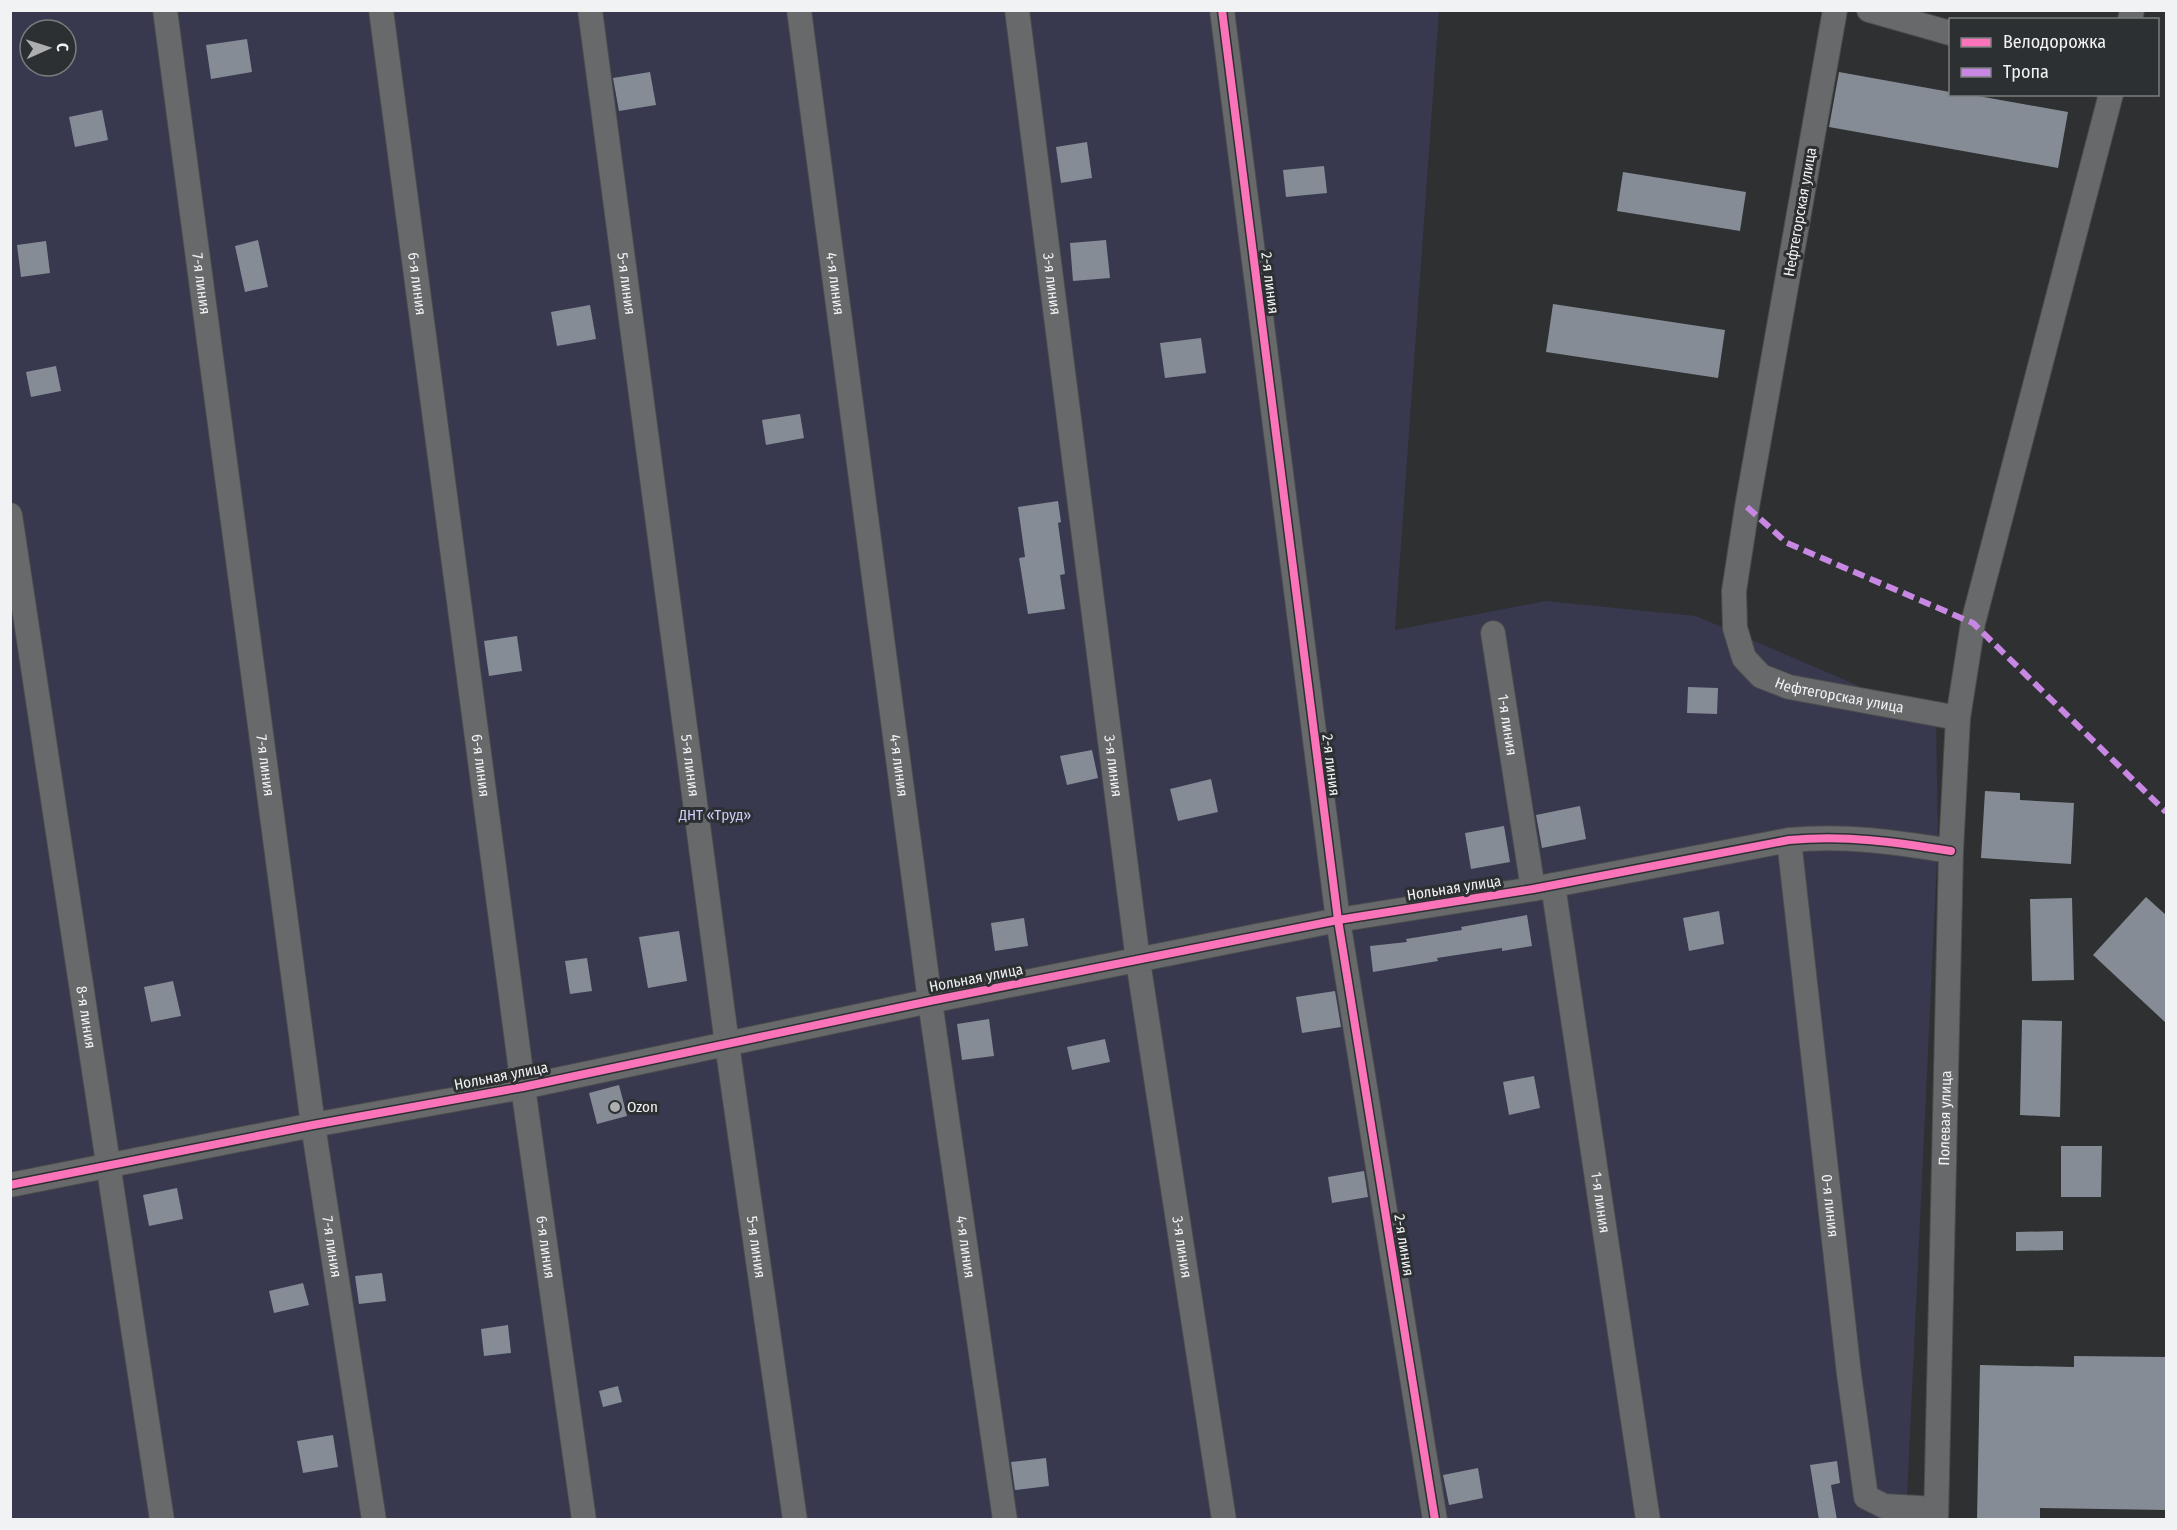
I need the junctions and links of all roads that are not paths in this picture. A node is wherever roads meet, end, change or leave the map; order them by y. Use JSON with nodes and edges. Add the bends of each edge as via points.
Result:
{"nodes":[{"id":1,"x":165,"y":10,"type":"edge"},
{"id":2,"x":381,"y":10,"type":"edge"},
{"id":3,"x":590,"y":10,"type":"edge"},
{"id":4,"x":799,"y":10,"type":"edge"},
{"id":5,"x":1017,"y":10,"type":"edge"},
{"id":6,"x":1222,"y":10,"type":"edge"},
{"id":7,"x":1835,"y":10,"type":"edge"},
{"id":8,"x":1869,"y":10,"type":"edge"},
{"id":9,"x":1949,"y":33,"type":"edge"},
{"id":10,"x":2110,"y":96,"type":"edge"},
{"id":11,"x":10,"y":515,"type":"edge"},
{"id":12,"x":1493,"y":633,"type":"dead end"},
{"id":13,"x":1958,"y":718,"type":"junction"},
{"id":14,"x":1790,"y":840,"type":"junction"},
{"id":15,"x":1952,"y":851,"type":"junction"},
{"id":16,"x":1543,"y":887,"type":"junction"},
{"id":17,"x":1338,"y":920,"type":"junction"},
{"id":18,"x":1138,"y":961,"type":"junction"},
{"id":19,"x":930,"y":1001,"type":"junction"},
{"id":20,"x":727,"y":1044,"type":"junction"},
{"id":21,"x":523,"y":1086,"type":"junction"},
{"id":22,"x":313,"y":1125,"type":"junction"},
{"id":23,"x":109,"y":1167,"type":"junction"},
{"id":24,"x":10,"y":1185,"type":"edge"},
{"id":25,"x":1936,"y":1514,"type":"edge"},
{"id":26,"x":162,"y":1520,"type":"edge"},
{"id":27,"x":374,"y":1520,"type":"edge"},
{"id":28,"x":584,"y":1520,"type":"edge"},
{"id":29,"x":795,"y":1520,"type":"edge"},
{"id":30,"x":1005,"y":1520,"type":"edge"},
{"id":31,"x":1224,"y":1520,"type":"edge"},
{"id":32,"x":1435,"y":1520,"type":"edge"},
{"id":33,"x":1648,"y":1520,"type":"edge"}],
"edges":[{"from":1,"to":22,"type":"street","name":"7-я линия"},
{"from":2,"to":21,"type":"street","name":"6-я линия"},
{"from":3,"to":20,"type":"street","name":"5-я линия"},
{"from":4,"to":19,"type":"street","name":"4-я линия"},
{"from":5,"to":18,"type":"street","name":"3-я линия"},
{"from":6,"to":17,"type":"street","name":"2-я линия"},
{"from":7,"to":13,"type":"street","name":"Нефтегорская улица","via":[[1747,507],[1734,591],[1735,628],[1744,658],[1761,676],[1788,687]]},
{"from":8,"to":9,"type":"street"},
{"from":10,"to":13,"type":"street","via":[[1973,623]]},
{"from":11,"to":23,"type":"street","name":"8-я линия"},
{"from":12,"to":16,"type":"street","name":"1-я линия"},
{"from":13,"to":15,"type":"street","name":"Полевая улица"},
{"from":14,"to":15,"type":"street","name":"Нольная улица","via":[[1875,839]]},
{"from":14,"to":16,"type":"street","name":"Нольная улица"},
{"from":14,"to":25,"type":"street","name":"0-я линия","via":[[1866,1497],[1884,1506]]},
{"from":15,"to":25,"type":"street","name":"Полевая улица"},
{"from":16,"to":17,"type":"street","name":"Нольная улица"},
{"from":16,"to":33,"type":"street","name":"1-я линия"},
{"from":17,"to":18,"type":"street","name":"Нольная улица"},
{"from":17,"to":32,"type":"street","name":"2-я линия"},
{"from":18,"to":19,"type":"street","name":"Нольная улица"},
{"from":18,"to":31,"type":"street","name":"3-я линия"},
{"from":19,"to":20,"type":"street","name":"Нольная улица"},
{"from":19,"to":30,"type":"street","name":"4-я линия"},
{"from":20,"to":21,"type":"street","name":"Нольная улица"},
{"from":20,"to":29,"type":"street","name":"5-я линия"},
{"from":21,"to":22,"type":"street","name":"Нольная улица"},
{"from":21,"to":28,"type":"street","name":"6-я линия"},
{"from":22,"to":23,"type":"street","name":"Нольная улица"},
{"from":22,"to":27,"type":"street","name":"7-я линия"},
{"from":23,"to":24,"type":"street","name":"Нольная улица"},
{"from":23,"to":26,"type":"street","name":"8-я линия"}]}
